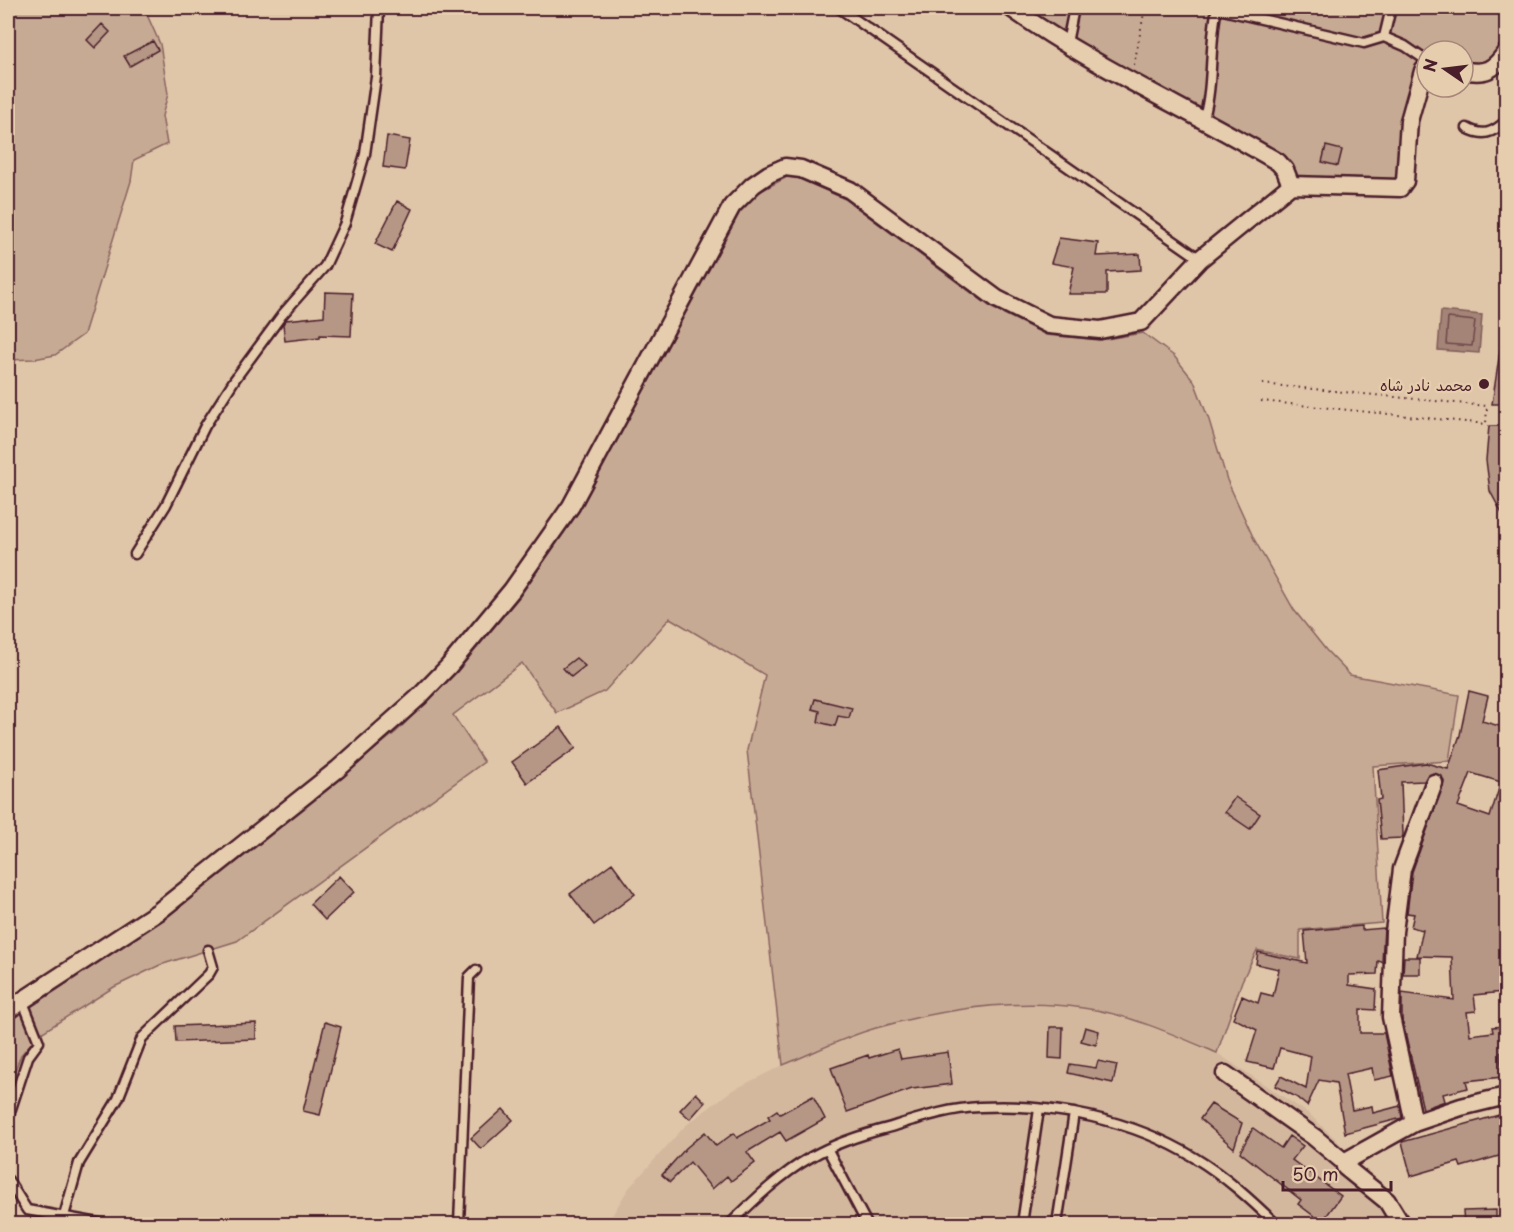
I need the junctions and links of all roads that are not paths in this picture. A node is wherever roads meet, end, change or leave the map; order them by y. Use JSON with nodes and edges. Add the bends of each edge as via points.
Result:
{"nodes":[{"id":1,"x":379,"y":8,"type":"edge"},
{"id":2,"x":839,"y":8,"type":"edge"},
{"id":3,"x":1011,"y":8,"type":"edge"},
{"id":4,"x":1074,"y":8,"type":"edge"},
{"id":5,"x":1216,"y":8,"type":"edge"},
{"id":6,"x":1391,"y":8,"type":"edge"},
{"id":7,"x":1384,"y":37,"type":"junction"},
{"id":8,"x":1067,"y":43,"type":"junction"},
{"id":9,"x":1506,"y":52,"type":"edge"},
{"id":10,"x":1415,"y":53,"type":"edge"},
{"id":11,"x":1475,"y":71,"type":"edge"},
{"id":12,"x":1416,"y":99,"type":"edge"},
{"id":13,"x":1204,"y":118,"type":"junction"},
{"id":14,"x":1506,"y":121,"type":"edge"},
{"id":15,"x":1467,"y":128,"type":"dead end"},
{"id":16,"x":1291,"y":185,"type":"junction"},
{"id":17,"x":1200,"y":259,"type":"junction"},
{"id":18,"x":135,"y":554,"type":"dead end"},
{"id":19,"x":1434,"y":783,"type":"dead end"},
{"id":20,"x":208,"y":950,"type":"dead end"},
{"id":21,"x":476,"y":970,"type":"dead end"},
{"id":22,"x":23,"y":1002,"type":"junction"},
{"id":23,"x":8,"y":1010,"type":"edge"},
{"id":24,"x":1225,"y":1074,"type":"dead end"},
{"id":25,"x":1506,"y":1096,"type":"edge"},
{"id":26,"x":1039,"y":1108,"type":"junction"},
{"id":27,"x":1074,"y":1113,"type":"junction"},
{"id":28,"x":8,"y":1118,"type":"edge"},
{"id":29,"x":1414,"y":1123,"type":"junction"},
{"id":30,"x":828,"y":1150,"type":"junction"},
{"id":31,"x":1344,"y":1162,"type":"junction"},
{"id":32,"x":8,"y":1180,"type":"edge"},
{"id":33,"x":64,"y":1216,"type":"junction"},
{"id":34,"x":104,"y":1224,"type":"edge"},
{"id":35,"x":459,"y":1224,"type":"edge"},
{"id":36,"x":730,"y":1224,"type":"edge"},
{"id":37,"x":867,"y":1224,"type":"edge"},
{"id":38,"x":1022,"y":1224,"type":"edge"},
{"id":39,"x":1057,"y":1224,"type":"edge"},
{"id":40,"x":1276,"y":1224,"type":"edge"},
{"id":41,"x":1401,"y":1224,"type":"edge"}],
"edges":[{"from":1,"to":18,"type":"lane","via":[[376,77],[365,154],[345,223],[325,266],[282,315],[235,379]]},
{"from":2,"to":17,"type":"lane"},
{"from":3,"to":8,"type":"street"},
{"from":4,"to":8,"type":"lane"},
{"from":5,"to":7,"type":"lane","via":[[1364,43]]},
{"from":5,"to":13,"type":"lane"},
{"from":6,"to":7,"type":"lane"},
{"from":7,"to":10,"type":"lane"},
{"from":8,"to":13,"type":"street"},
{"from":9,"to":11,"type":"street","via":[[1496,68]]},
{"from":12,"to":16,"type":"street","via":[[1409,121],[1405,181],[1400,188]]},
{"from":13,"to":16,"type":"street","via":[[1278,162]]},
{"from":14,"to":15,"type":"lane","via":[[1495,132],[1478,134]]},
{"from":16,"to":17,"type":"street"},
{"from":17,"to":22,"type":"street","via":[[1142,322],[1100,330],[1049,326],[997,299],[868,203],[825,178],[785,167],[753,185],[732,206],[571,506],[512,590],[449,666],[346,761],[158,912]]},
{"from":19,"to":29,"type":"street","via":[[1402,869],[1395,932],[1391,1017]]},
{"from":20,"to":33,"type":"lane","via":[[213,967],[209,974],[142,1038],[118,1099],[80,1163]]},
{"from":21,"to":35,"type":"lane","via":[[468,977]]},
{"from":22,"to":23,"type":"street"},
{"from":22,"to":28,"type":"lane","via":[[39,1042],[28,1057]]},
{"from":24,"to":31,"type":"street"},
{"from":25,"to":29,"type":"street"},
{"from":26,"to":27,"type":"lane"},
{"from":26,"to":30,"type":"lane","via":[[979,1107],[938,1113],[860,1136]]},
{"from":26,"to":38,"type":"lane"},
{"from":27,"to":39,"type":"lane"},
{"from":27,"to":40,"type":"lane","via":[[1143,1133],[1195,1157],[1241,1191]]},
{"from":29,"to":31,"type":"street"},
{"from":30,"to":36,"type":"lane","via":[[810,1158]]},
{"from":30,"to":37,"type":"lane"},
{"from":31,"to":41,"type":"street","via":[[1345,1167],[1387,1201]]},
{"from":32,"to":33,"type":"lane","via":[[27,1210]]},
{"from":33,"to":34,"type":"lane"}]}
